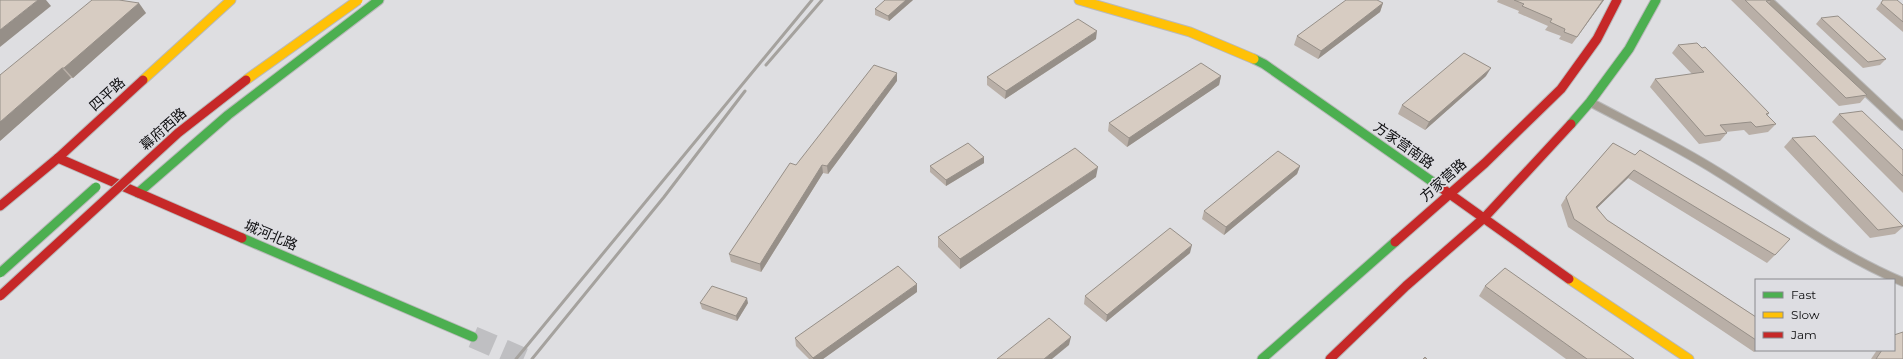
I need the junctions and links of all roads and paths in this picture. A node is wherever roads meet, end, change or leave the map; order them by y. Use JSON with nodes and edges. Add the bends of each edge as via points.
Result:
{"nodes":[{"id":1,"x":231,"y":0,"type":"edge"},
{"id":2,"x":358,"y":0,"type":"edge"},
{"id":3,"x":379,"y":0,"type":"edge"},
{"id":4,"x":1079,"y":0,"type":"edge"},
{"id":5,"x":1617,"y":0,"type":"edge"},
{"id":6,"x":1656,"y":0,"type":"edge"},
{"id":7,"x":1768,"y":0,"type":"edge"},
{"id":8,"x":1590,"y":102,"type":"junction"},
{"id":9,"x":1903,"y":126,"type":"edge"},
{"id":10,"x":58,"y":158,"type":"junction"},
{"id":11,"x":116,"y":169,"type":"dead end"},
{"id":12,"x":138,"y":193,"type":"junction"},
{"id":13,"x":1450,"y":194,"type":"junction"},
{"id":14,"x":0,"y":206,"type":"edge"},
{"id":15,"x":1484,"y":218,"type":"junction"},
{"id":16,"x":0,"y":273,"type":"edge"},
{"id":17,"x":1903,"y":282,"type":"edge"},
{"id":18,"x":0,"y":296,"type":"edge"},
{"id":19,"x":473,"y":337,"type":"tunnel mouth"},
{"id":20,"x":1262,"y":359,"type":"edge"},
{"id":21,"x":1330,"y":359,"type":"edge"},
{"id":22,"x":1689,"y":359,"type":"edge"}],
"edges":[{"from":1,"to":10,"type":"main road","name":"四平路"},
{"from":2,"to":18,"type":"main road","name":"幕府西路","bridge":true,"via":[[242,83],[178,134]]},
{"from":3,"to":12,"type":"main road","via":[[228,115]]},
{"from":4,"to":13,"type":"main road","name":"方家营南路","via":[[1189,30],[1226,44],[1264,64]]},
{"from":5,"to":13,"type":"main road","name":"方家营路","via":[[1597,39],[1561,89]]},
{"from":6,"to":8,"type":"main road","via":[[1629,49]]},
{"from":7,"to":9,"type":"lane"},
{"from":8,"to":15,"type":"main road"},
{"from":8,"to":17,"type":"lane","via":[[1718,172],[1841,253]]},
{"from":10,"to":12,"type":"main road","name":"城河北路"},
{"from":10,"to":14,"type":"main road","name":"四平路"},
{"from":11,"to":16,"type":"main road","bridge":true},
{"from":12,"to":19,"type":"main road","name":"城河北路"},
{"from":13,"to":15,"type":"main road","name":"方家营南路"},
{"from":13,"to":20,"type":"main road","name":"方家营路"},
{"from":15,"to":21,"type":"main road","via":[[1406,286]]},
{"from":15,"to":22,"type":"main road","name":"方家营南路","via":[[1525,250]]}]}
